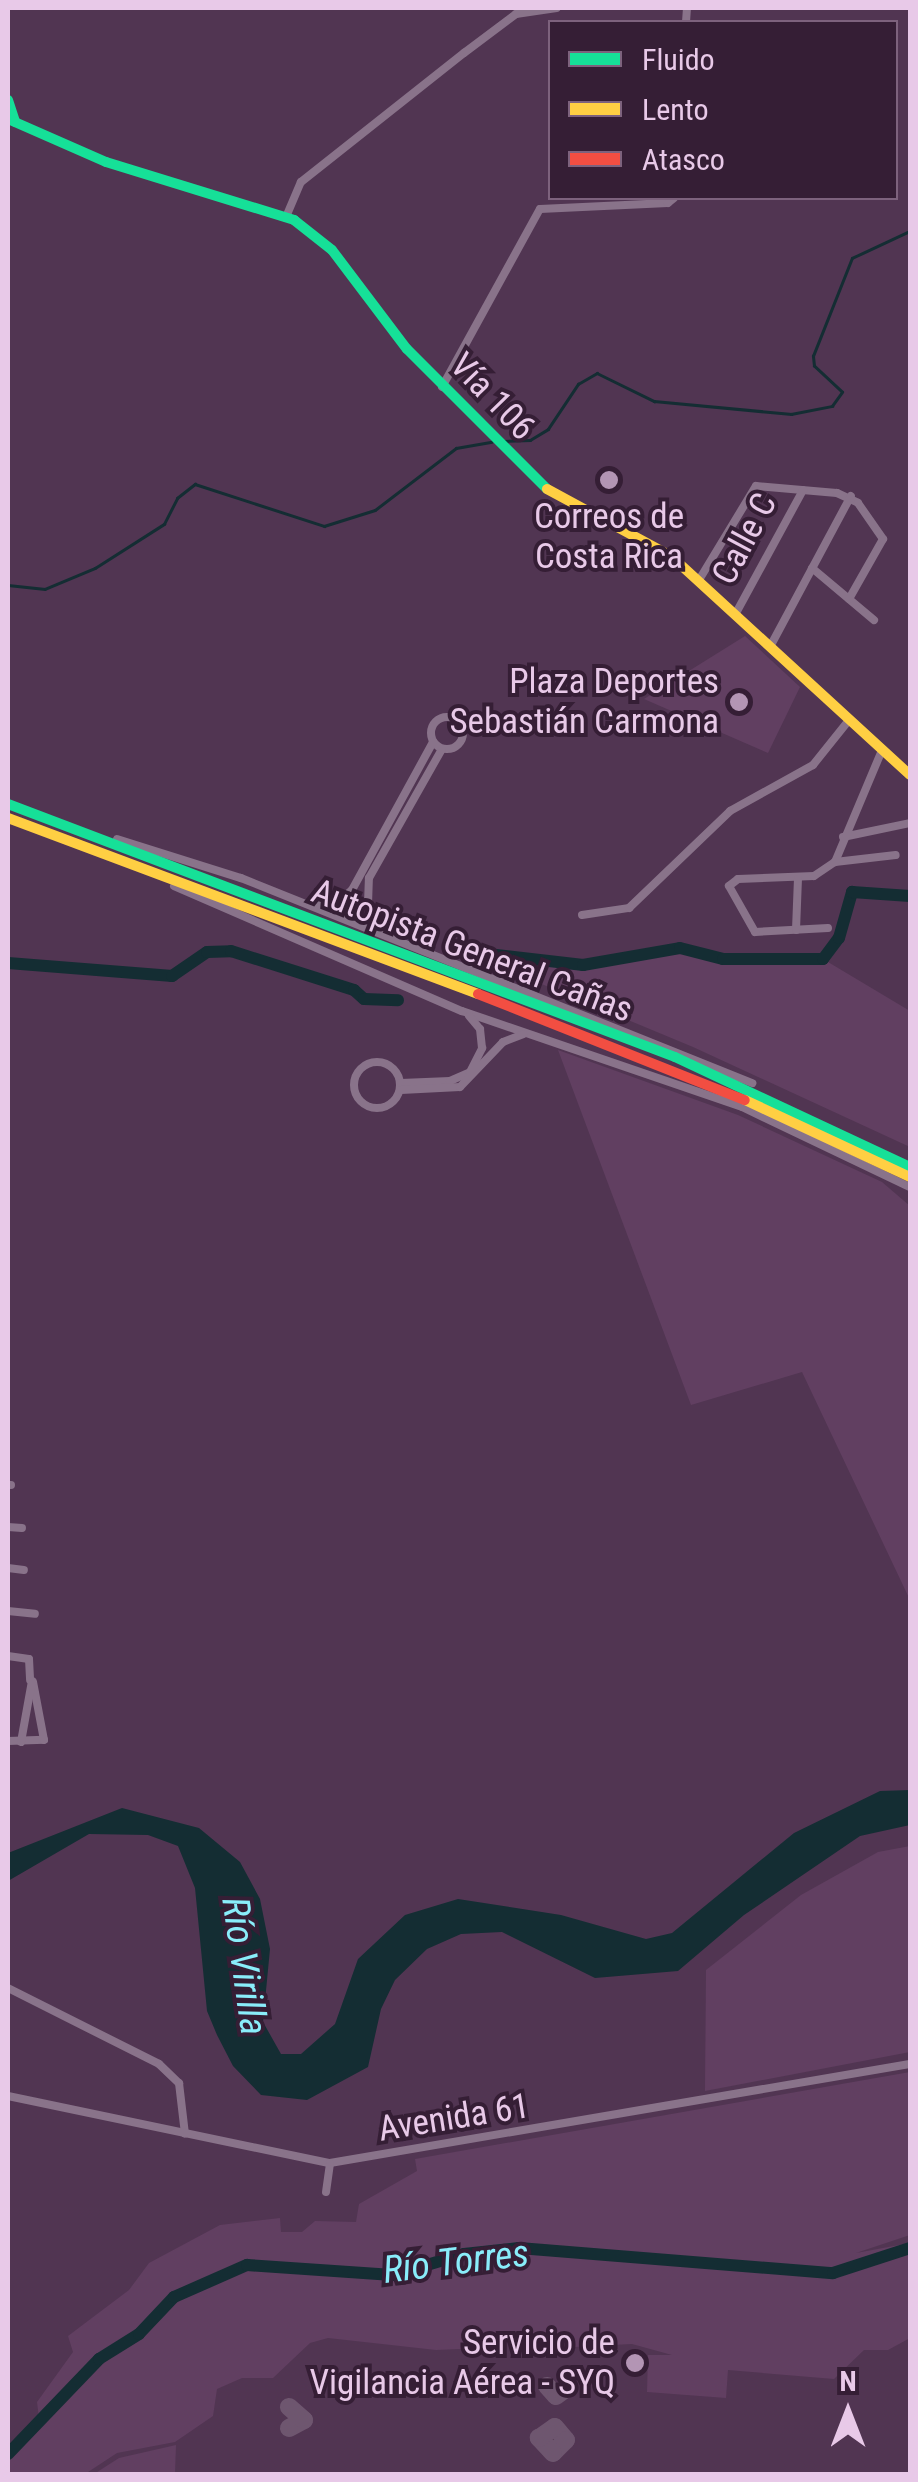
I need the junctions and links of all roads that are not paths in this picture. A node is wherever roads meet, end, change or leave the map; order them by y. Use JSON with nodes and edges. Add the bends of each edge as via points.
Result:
{"nodes":[{"id":1,"x":557,"y":8,"type":"edge"},
{"id":2,"x":8,"y":100,"type":"edge"},
{"id":3,"x":12,"y":121,"type":"edge"},
{"id":4,"x":672,"y":200,"type":"edge"},
{"id":5,"x":286,"y":217,"type":"junction"},
{"id":6,"x":442,"y":387,"type":"junction"},
{"id":7,"x":803,"y":490,"type":"junction"},
{"id":8,"x":852,"y":496,"type":"junction"},
{"id":9,"x":812,"y":568,"type":"junction"},
{"id":10,"x":699,"y":580,"type":"junction"},
{"id":11,"x":848,"y":598,"type":"junction"},
{"id":12,"x":736,"y":613,"type":"junction"},
{"id":13,"x":874,"y":620,"type":"dead end"},
{"id":14,"x":771,"y":645,"type":"junction"},
{"id":15,"x":848,"y":720,"type":"junction"},
{"id":16,"x":433,"y":742,"type":"junction"},
{"id":17,"x":442,"y":748,"type":"junction"},
{"id":18,"x":882,"y":750,"type":"junction"},
{"id":19,"x":910,"y":775,"type":"edge"},
{"id":20,"x":8,"y":801,"type":"edge"},
{"id":21,"x":8,"y":818,"type":"edge"},
{"id":22,"x":910,"y":822,"type":"edge"},
{"id":23,"x":843,"y":837,"type":"junction"},
{"id":24,"x":896,"y":856,"type":"dead end"},
{"id":25,"x":835,"y":862,"type":"junction"},
{"id":26,"x":130,"y":864,"type":"junction"},
{"id":27,"x":798,"y":879,"type":"junction"},
{"id":28,"x":311,"y":905,"type":"junction"},
{"id":29,"x":582,"y":914,"type":"dead end"},
{"id":30,"x":828,"y":928,"type":"dead end"},
{"id":31,"x":796,"y":930,"type":"junction"},
{"id":32,"x":400,"y":939,"type":"junction"},
{"id":33,"x":462,"y":1011,"type":"junction"},
{"id":34,"x":524,"y":1034,"type":"junction"},
{"id":35,"x":674,"y":1058,"type":"junction"},
{"id":36,"x":752,"y":1083,"type":"junction"},
{"id":37,"x":401,"y":1086,"type":"junction"},
{"id":38,"x":910,"y":1156,"type":"edge"},
{"id":39,"x":910,"y":1167,"type":"edge"},
{"id":40,"x":910,"y":1177,"type":"edge"},
{"id":41,"x":910,"y":1187,"type":"edge"},
{"id":42,"x":8,"y":1527,"type":"edge"},
{"id":43,"x":22,"y":1528,"type":"dead end"},
{"id":44,"x":8,"y":1568,"type":"edge"},
{"id":45,"x":24,"y":1570,"type":"dead end"},
{"id":46,"x":8,"y":1611,"type":"edge"},
{"id":47,"x":35,"y":1614,"type":"dead end"},
{"id":48,"x":8,"y":1656,"type":"edge"},
{"id":49,"x":30,"y":1680,"type":"junction"},
{"id":50,"x":8,"y":1741,"type":"edge"},
{"id":51,"x":21,"y":1742,"type":"junction"},
{"id":52,"x":8,"y":1988,"type":"edge"},
{"id":53,"x":910,"y":2064,"type":"edge"},
{"id":54,"x":8,"y":2096,"type":"edge"},
{"id":55,"x":185,"y":2134,"type":"junction"},
{"id":56,"x":330,"y":2163,"type":"junction"},
{"id":57,"x":326,"y":2192,"type":"dead end"}],
"edges":[{"from":1,"to":5,"type":"street","via":[[516,14],[464,53],[300,182]]},
{"from":2,"to":3,"type":"main road"},
{"from":3,"to":5,"type":"main road","name":"Vía 106","via":[[106,162]]},
{"from":4,"to":6,"type":"street","via":[[540,209]]},
{"from":5,"to":6,"type":"main road","name":"Vía 106","via":[[332,250]]},
{"from":6,"to":10,"type":"main road","name":"Vía 106","via":[[539,485],[644,539]]},
{"from":7,"to":8,"type":"street"},
{"from":7,"to":10,"type":"street","via":[[756,486]]},
{"from":7,"to":12,"type":"street","name":"Calle C"},
{"from":8,"to":9,"type":"street"},
{"from":8,"to":11,"type":"street","via":[[883,540]]},
{"from":9,"to":11,"type":"street"},
{"from":9,"to":14,"type":"street"},
{"from":10,"to":12,"type":"main road","name":"Vía 106"},
{"from":11,"to":13,"type":"street"},
{"from":12,"to":14,"type":"main road","name":"Vía 106"},
{"from":14,"to":15,"type":"main road","name":"Vía 106"},
{"from":15,"to":18,"type":"main road","name":"Vía 106"},
{"from":15,"to":29,"type":"street","via":[[813,765],[730,811],[622,913]]},
{"from":16,"to":17,"type":"street"},
{"from":16,"to":17,"type":"street","via":[[437,720],[456,720],[462,738]]},
{"from":16,"to":28,"type":"street","via":[[352,890],[338,902]]},
{"from":17,"to":32,"type":"street","via":[[369,878],[372,912]]},
{"from":18,"to":19,"type":"main road","name":"Vía 106"},
{"from":18,"to":23,"type":"street"},
{"from":20,"to":28,"type":"street"},
{"from":20,"to":35,"type":"main road","name":"Autopista General Cañas"},
{"from":21,"to":26,"type":"main road","name":"Autopista General Cañas"},
{"from":22,"to":23,"type":"street"},
{"from":23,"to":25,"type":"street"},
{"from":24,"to":25,"type":"street"},
{"from":25,"to":27,"type":"street"},
{"from":26,"to":33,"type":"street"},
{"from":26,"to":40,"type":"main road","name":"Autopista General Cañas","via":[[679,1069]]},
{"from":27,"to":31,"type":"street"},
{"from":27,"to":31,"type":"street","via":[[738,879],[730,886],[755,932]]},
{"from":28,"to":32,"type":"street"},
{"from":30,"to":31,"type":"street"},
{"from":32,"to":36,"type":"street"},
{"from":33,"to":34,"type":"street"},
{"from":33,"to":37,"type":"street","via":[[480,1029],[477,1063],[459,1079]]},
{"from":34,"to":37,"type":"street","via":[[503,1042],[460,1087]]},
{"from":34,"to":41,"type":"street","via":[[729,1102]]},
{"from":35,"to":36,"type":"main road"},
{"from":35,"to":39,"type":"main road","name":"Autopista General Cañas"},
{"from":36,"to":38,"type":"main road"},
{"from":37,"to":37,"type":"street","via":[[382,1062],[362,1068],[354,1080],[360,1101],[373,1108],[387,1106]]},
{"from":42,"to":43,"type":"street"},
{"from":44,"to":45,"type":"street"},
{"from":46,"to":47,"type":"street"},
{"from":48,"to":49,"type":"street","via":[[29,1659]]},
{"from":49,"to":51,"type":"street"},
{"from":49,"to":51,"type":"street","via":[[44,1740]]},
{"from":50,"to":51,"type":"street"},
{"from":52,"to":55,"type":"street","via":[[116,2040],[179,2083]]},
{"from":53,"to":56,"type":"street","name":"Avenida 61"},
{"from":54,"to":55,"type":"street","name":"Avenida 61"},
{"from":55,"to":56,"type":"street","name":"Avenida 61"},
{"from":56,"to":57,"type":"street"}]}
